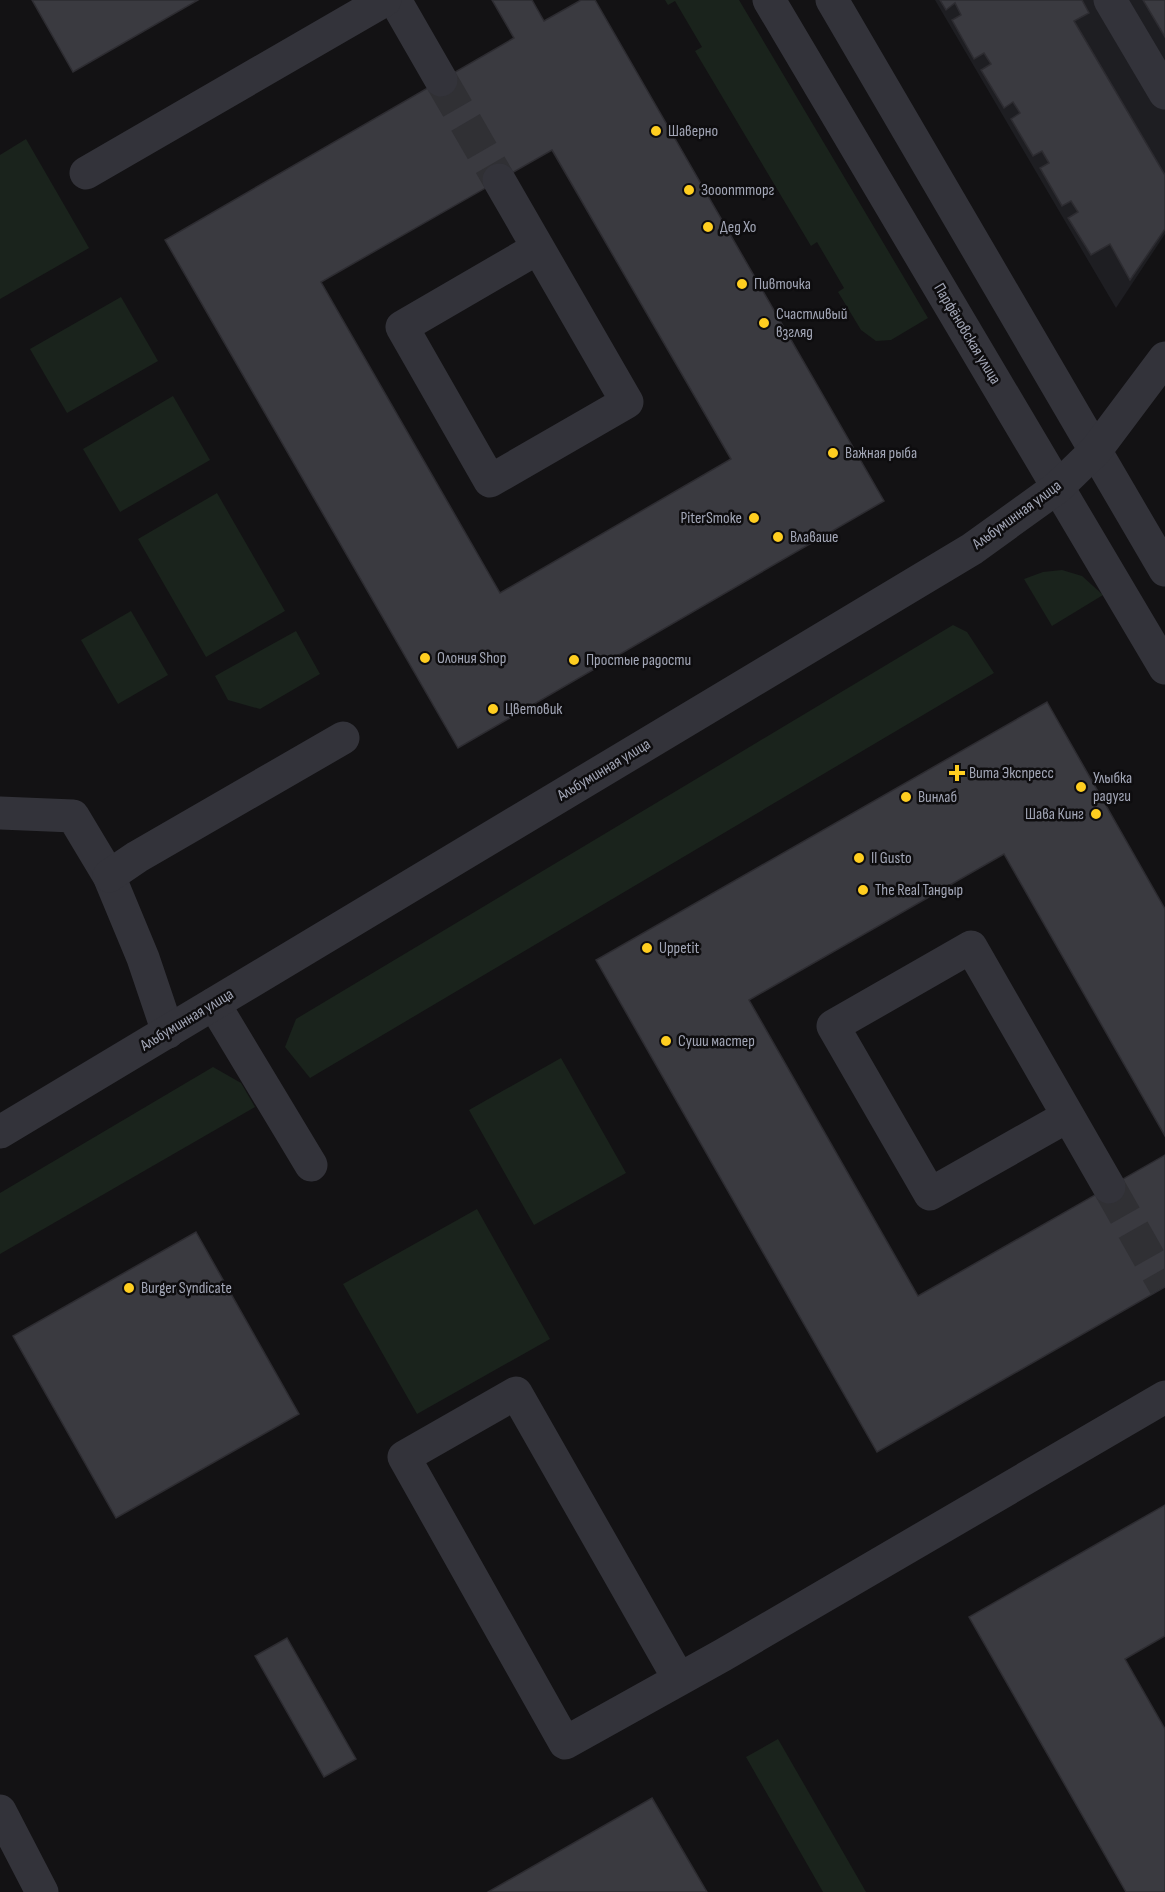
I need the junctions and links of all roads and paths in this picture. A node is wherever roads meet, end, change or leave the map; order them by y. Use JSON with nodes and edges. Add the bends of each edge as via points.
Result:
{"nodes":[{"id":1,"x":385,"y":0,"type":"edge"},
{"id":2,"x":395,"y":0,"type":"edge"},
{"id":3,"x":769,"y":0,"type":"edge"},
{"id":4,"x":832,"y":0,"type":"edge"},
{"id":5,"x":1110,"y":0,"type":"edge"},
{"id":6,"x":441,"y":80,"type":"tunnel mouth"},
{"id":7,"x":1165,"y":93,"type":"edge"},
{"id":8,"x":86,"y":173,"type":"dead end"},
{"id":9,"x":499,"y":180,"type":"tunnel mouth"},
{"id":10,"x":538,"y":248,"type":"junction"},
{"id":11,"x":1165,"y":358,"type":"edge"},
{"id":12,"x":1096,"y":450,"type":"junction"},
{"id":13,"x":1058,"y":487,"type":"junction"},
{"id":14,"x":1165,"y":570,"type":"edge"},
{"id":15,"x":1165,"y":668,"type":"edge"},
{"id":16,"x":343,"y":738,"type":"dead end"},
{"id":17,"x":0,"y":813,"type":"edge"},
{"id":18,"x":109,"y":876,"type":"junction"},
{"id":19,"x":214,"y":1004,"type":"junction"},
{"id":20,"x":168,"y":1032,"type":"junction"},
{"id":21,"x":1068,"y":1116,"type":"junction"},
{"id":22,"x":0,"y":1132,"type":"edge"},
{"id":23,"x":311,"y":1165,"type":"dead end"},
{"id":24,"x":1108,"y":1187,"type":"tunnel mouth"},
{"id":25,"x":1165,"y":1397,"type":"edge"},
{"id":26,"x":679,"y":1679,"type":"junction"},
{"id":27,"x":0,"y":1811,"type":"edge"},
{"id":28,"x":42,"y":1892,"type":"edge"}],
"edges":[{"from":1,"to":8,"type":"street"},
{"from":2,"to":6,"type":"street"},
{"from":3,"to":13,"type":"street","name":"Парфёновская улица"},
{"from":4,"to":12,"type":"street"},
{"from":5,"to":7,"type":"street"},
{"from":9,"to":10,"type":"street"},
{"from":10,"to":10,"type":"street","via":[[627,402],[490,481],[402,327]]},
{"from":11,"to":12,"type":"street","name":"Альбуминная улица"},
{"from":12,"to":13,"type":"street","name":"Альбуминная улица"},
{"from":12,"to":14,"type":"street"},
{"from":13,"to":15,"type":"street","name":"Парфёновская улица"},
{"from":13,"to":19,"type":"street","name":"Альбуминная улица","via":[[972,549]]},
{"from":16,"to":18,"type":"street"},
{"from":17,"to":18,"type":"street","via":[[73,816]]},
{"from":18,"to":20,"type":"street"},
{"from":19,"to":20,"type":"street","name":"Альбуминная улица"},
{"from":19,"to":23,"type":"street"},
{"from":20,"to":22,"type":"street","name":"Альбуминная улица"},
{"from":21,"to":21,"type":"street","via":[[930,1194],[833,1026],[971,947]]},
{"from":21,"to":24,"type":"street"},
{"from":25,"to":26,"type":"street"},
{"from":26,"to":26,"type":"street","via":[[565,1743],[404,1457],[516,1393]]},
{"from":27,"to":28,"type":"street"}]}
